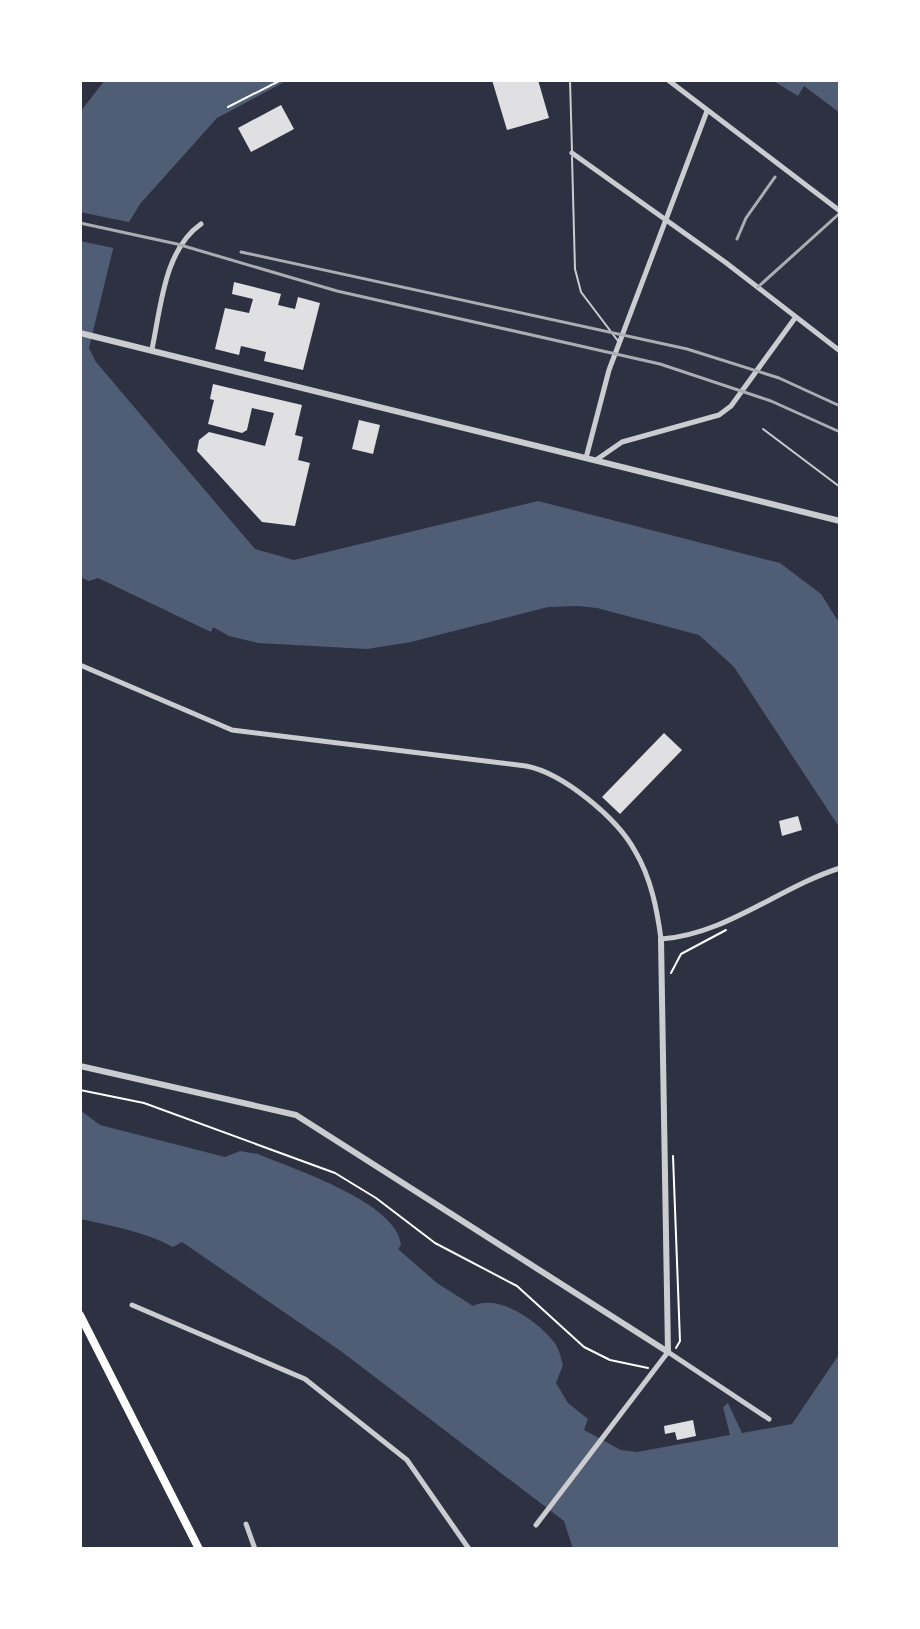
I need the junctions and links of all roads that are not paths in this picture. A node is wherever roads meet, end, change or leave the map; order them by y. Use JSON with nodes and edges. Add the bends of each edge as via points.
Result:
{"nodes":[{"id":1,"x":570,"y":80,"type":"edge"},
{"id":2,"x":668,"y":80,"type":"edge"},
{"id":3,"x":707,"y":111,"type":"junction"},
{"id":4,"x":572,"y":153,"type":"junction"},
{"id":5,"x":840,"y":211,"type":"edge"},
{"id":6,"x":665,"y":217,"type":"junction"},
{"id":7,"x":201,"y":224,"type":"dead end"},
{"id":8,"x":795,"y":318,"type":"junction"},
{"id":9,"x":80,"y":333,"type":"edge"},
{"id":10,"x":619,"y":342,"type":"junction"},
{"id":11,"x":152,"y":349,"type":"junction"},
{"id":12,"x":840,"y":351,"type":"edge"},
{"id":13,"x":763,"y":429,"type":"dead end"},
{"id":14,"x":586,"y":458,"type":"junction"},
{"id":15,"x":596,"y":460,"type":"junction"},
{"id":16,"x":840,"y":487,"type":"edge"},
{"id":17,"x":840,"y":521,"type":"edge"},
{"id":18,"x":80,"y":665,"type":"edge"},
{"id":19,"x":840,"y":868,"type":"edge"},
{"id":20,"x":661,"y":939,"type":"junction"},
{"id":21,"x":80,"y":1066,"type":"edge"},
{"id":22,"x":132,"y":1305,"type":"dead end"},
{"id":23,"x":80,"y":1315,"type":"edge"},
{"id":24,"x":668,"y":1352,"type":"junction"},
{"id":25,"x":769,"y":1419,"type":"dead end"},
{"id":26,"x":246,"y":1524,"type":"dead end"},
{"id":27,"x":536,"y":1525,"type":"dead end"},
{"id":28,"x":199,"y":1549,"type":"edge"},
{"id":29,"x":255,"y":1549,"type":"edge"},
{"id":30,"x":469,"y":1549,"type":"edge"}],
"edges":[{"from":1,"to":4,"type":"lane"},
{"from":2,"to":3,"type":"street"},
{"from":3,"to":5,"type":"street"},
{"from":3,"to":6,"type":"street"},
{"from":4,"to":6,"type":"street"},
{"from":4,"to":10,"type":"lane","via":[[575,269],[581,292]]},
{"from":6,"to":8,"type":"street"},
{"from":6,"to":10,"type":"street"},
{"from":7,"to":11,"type":"street","via":[[176,249]]},
{"from":8,"to":12,"type":"street"},
{"from":8,"to":15,"type":"street","via":[[719,415],[622,442]]},
{"from":9,"to":11,"type":"street"},
{"from":10,"to":14,"type":"street"},
{"from":11,"to":14,"type":"street"},
{"from":13,"to":16,"type":"lane"},
{"from":14,"to":15,"type":"street"},
{"from":15,"to":17,"type":"street"},
{"from":18,"to":20,"type":"street","via":[[241,732],[552,773],[635,850],[652,892]]},
{"from":19,"to":20,"type":"street","via":[[697,934]]},
{"from":20,"to":24,"type":"street"},
{"from":21,"to":24,"type":"street","via":[[296,1115]]},
{"from":22,"to":30,"type":"street","via":[[305,1379],[407,1460]]},
{"from":23,"to":28,"type":"main road"},
{"from":24,"to":25,"type":"street"},
{"from":24,"to":27,"type":"street"},
{"from":26,"to":29,"type":"street"}]}
